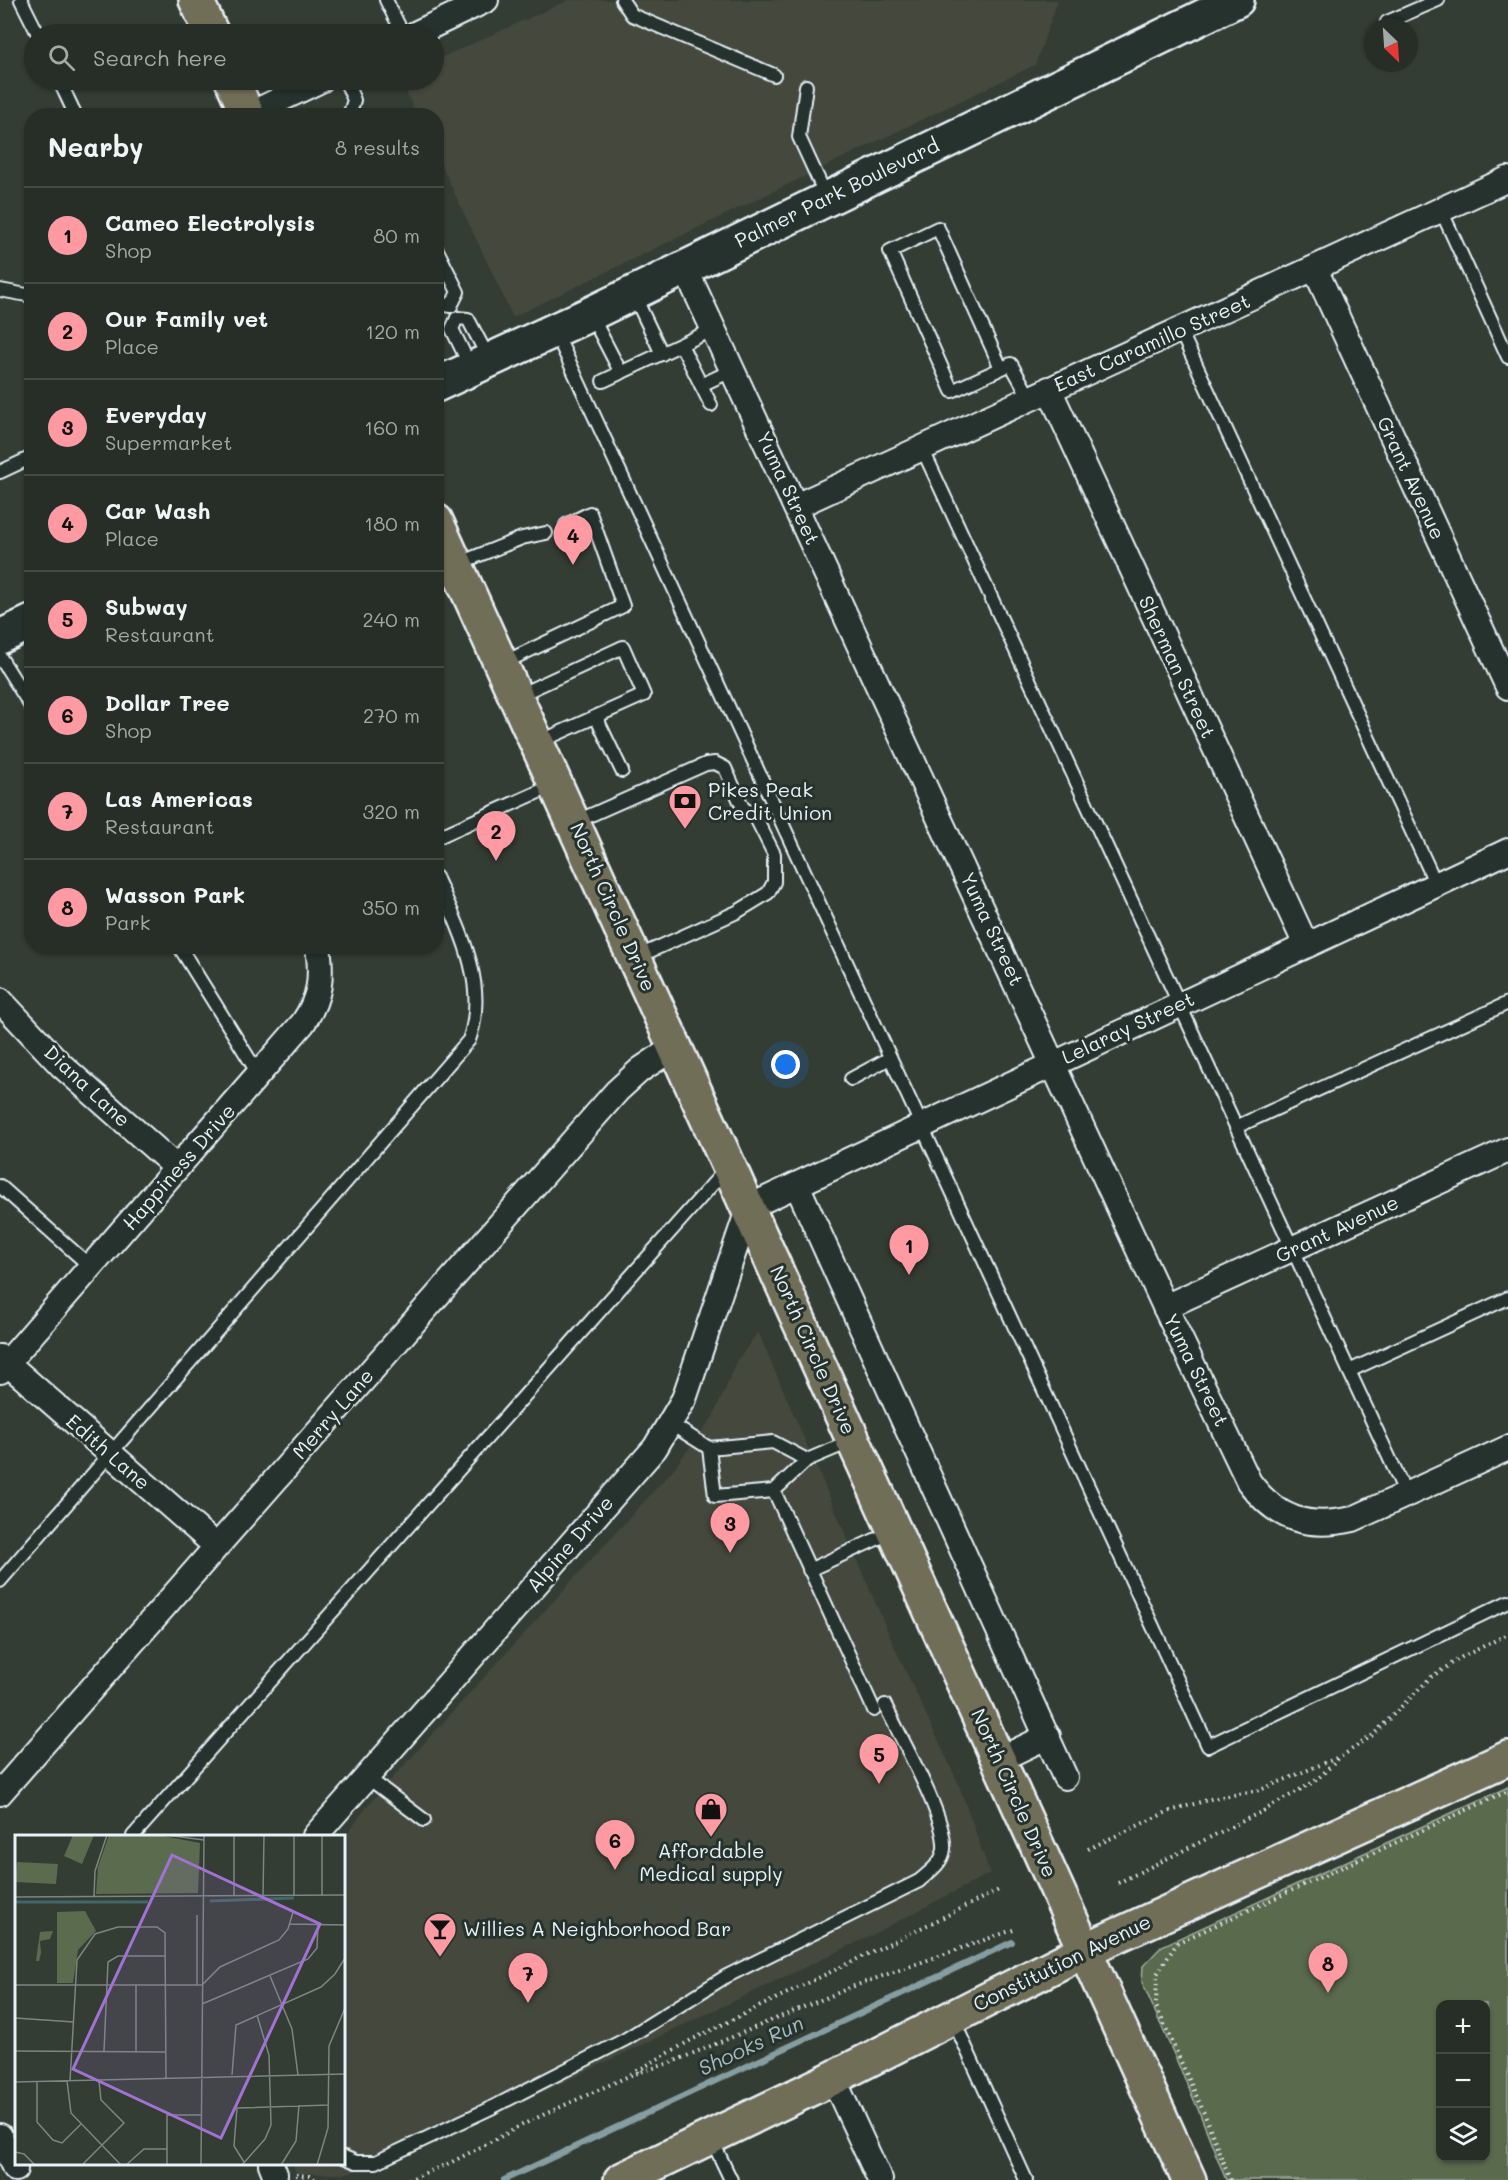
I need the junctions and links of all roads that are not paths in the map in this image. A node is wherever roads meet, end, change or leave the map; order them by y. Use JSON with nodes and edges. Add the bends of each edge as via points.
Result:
{"nodes":[{"id":1,"x":21,"y":0,"type":"edge"},
{"id":2,"x":196,"y":0,"type":"edge"},
{"id":3,"x":387,"y":0,"type":"edge"},
{"id":4,"x":486,"y":0,"type":"edge"},
{"id":5,"x":622,"y":0,"type":"edge"},
{"id":6,"x":1237,"y":0,"type":"edge"},
{"id":7,"x":1438,"y":0,"type":"edge"},
{"id":8,"x":1396,"y":18,"type":"edge"},
{"id":9,"x":33,"y":24,"type":"edge"},
{"id":10,"x":207,"y":24,"type":"edge"},
{"id":11,"x":398,"y":24,"type":"edge"},
{"id":12,"x":436,"y":24,"type":"edge"},
{"id":13,"x":774,"y":75,"type":"dead end"},
{"id":14,"x":806,"y":86,"type":"dead end"},
{"id":15,"x":64,"y":90,"type":"edge"},
{"id":16,"x":237,"y":90,"type":"edge"},
{"id":17,"x":300,"y":90,"type":"edge"},
{"id":18,"x":350,"y":90,"type":"edge"},
{"id":19,"x":72,"y":108,"type":"edge"},
{"id":20,"x":245,"y":108,"type":"edge"},
{"id":21,"x":263,"y":108,"type":"edge"},
{"id":22,"x":352,"y":108,"type":"edge"},
{"id":23,"x":1508,"y":179,"type":"edge"},
{"id":24,"x":827,"y":198,"type":"junction"},
{"id":25,"x":1441,"y":210,"type":"junction"},
{"id":26,"x":444,"y":264,"type":"edge"},
{"id":27,"x":685,"y":268,"type":"junction"},
{"id":28,"x":1315,"y":269,"type":"junction"},
{"id":29,"x":0,"y":291,"type":"edge"},
{"id":30,"x":633,"y":293,"type":"junction"},
{"id":31,"x":24,"y":295,"type":"edge"},
{"id":32,"x":444,"y":305,"type":"edge"},
{"id":33,"x":451,"y":306,"type":"junction"},
{"id":34,"x":590,"y":314,"type":"junction"},
{"id":35,"x":457,"y":318,"type":"junction"},
{"id":36,"x":714,"y":330,"type":"junction"},
{"id":37,"x":1180,"y":330,"type":"junction"},
{"id":38,"x":555,"y":331,"type":"junction"},
{"id":39,"x":681,"y":345,"type":"junction"},
{"id":40,"x":662,"y":354,"type":"junction"},
{"id":41,"x":1508,"y":357,"type":"edge"},
{"id":42,"x":481,"y":365,"type":"junction"},
{"id":43,"x":1001,"y":368,"type":"junction"},
{"id":44,"x":733,"y":370,"type":"junction"},
{"id":45,"x":621,"y":373,"type":"junction"},
{"id":46,"x":444,"y":381,"type":"edge"},
{"id":47,"x":603,"y":381,"type":"dead end"},
{"id":48,"x":701,"y":385,"type":"junction"},
{"id":49,"x":1039,"y":394,"type":"junction"},
{"id":50,"x":711,"y":405,"type":"dead end"},
{"id":51,"x":922,"y":448,"type":"junction"},
{"id":52,"x":24,"y":460,"type":"edge"},
{"id":53,"x":0,"y":472,"type":"edge"},
{"id":54,"x":796,"y":506,"type":"junction"},
{"id":55,"x":566,"y":525,"type":"dead end"},
{"id":56,"x":546,"y":533,"type":"dead end"},
{"id":57,"x":444,"y":538,"type":"edge"},
{"id":58,"x":456,"y":564,"type":"junction"},
{"id":59,"x":24,"y":626,"type":"edge"},
{"id":60,"x":0,"y":637,"type":"edge"},
{"id":61,"x":0,"y":657,"type":"edge"},
{"id":62,"x":502,"y":663,"type":"junction"},
{"id":63,"x":1508,"y":687,"type":"edge"},
{"id":64,"x":24,"y":695,"type":"edge"},
{"id":65,"x":517,"y":696,"type":"junction"},
{"id":66,"x":596,"y":717,"type":"junction"},
{"id":67,"x":539,"y":743,"type":"junction"},
{"id":68,"x":622,"y":771,"type":"dead end"},
{"id":69,"x":557,"y":784,"type":"junction"},
{"id":70,"x":575,"y":822,"type":"junction"},
{"id":71,"x":444,"y":834,"type":"edge"},
{"id":72,"x":1508,"y":851,"type":"edge"},
{"id":73,"x":1436,"y":884,"type":"junction"},
{"id":74,"x":444,"y":895,"type":"edge"},
{"id":75,"x":1306,"y":945,"type":"junction"},
{"id":76,"x":184,"y":954,"type":"edge"},
{"id":77,"x":319,"y":954,"type":"edge"},
{"id":78,"x":636,"y":957,"type":"junction"},
{"id":79,"x":0,"y":1000,"type":"edge"},
{"id":80,"x":1508,"y":1003,"type":"edge"},
{"id":81,"x":1179,"y":1005,"type":"junction"},
{"id":82,"x":676,"y":1046,"type":"junction"},
{"id":83,"x":890,"y":1058,"type":"junction"},
{"id":84,"x":1054,"y":1062,"type":"junction"},
{"id":85,"x":259,"y":1075,"type":"junction"},
{"id":86,"x":851,"y":1079,"type":"dead end"},
{"id":87,"x":921,"y":1126,"type":"junction"},
{"id":88,"x":1236,"y":1127,"type":"junction"},
{"id":89,"x":1508,"y":1150,"type":"edge"},
{"id":90,"x":730,"y":1165,"type":"junction"},
{"id":91,"x":177,"y":1168,"type":"junction"},
{"id":92,"x":796,"y":1185,"type":"junction"},
{"id":93,"x":0,"y":1186,"type":"edge"},
{"id":94,"x":749,"y":1208,"type":"junction"},
{"id":95,"x":1292,"y":1249,"type":"junction"},
{"id":96,"x":91,"y":1267,"type":"junction"},
{"id":97,"x":1508,"y":1299,"type":"edge"},
{"id":98,"x":1165,"y":1307,"type":"junction"},
{"id":99,"x":2,"y":1364,"type":"edge"},
{"id":100,"x":1349,"y":1371,"type":"junction"},
{"id":101,"x":671,"y":1424,"type":"junction"},
{"id":102,"x":854,"y":1440,"type":"junction"},
{"id":103,"x":709,"y":1448,"type":"junction"},
{"id":104,"x":1508,"y":1448,"type":"edge"},
{"id":105,"x":111,"y":1454,"type":"junction"},
{"id":106,"x":807,"y":1460,"type":"junction"},
{"id":107,"x":774,"y":1491,"type":"junction"},
{"id":108,"x":1406,"y":1494,"type":"junction"},
{"id":109,"x":895,"y":1531,"type":"junction"},
{"id":110,"x":216,"y":1546,"type":"junction"},
{"id":111,"x":809,"y":1570,"type":"junction"},
{"id":112,"x":0,"y":1581,"type":"edge"},
{"id":113,"x":1508,"y":1602,"type":"edge"},
{"id":114,"x":1048,"y":1736,"type":"junction"},
{"id":115,"x":1508,"y":1758,"type":"edge"},
{"id":116,"x":999,"y":1760,"type":"junction"},
{"id":117,"x":367,"y":1777,"type":"junction"},
{"id":118,"x":1065,"y":1777,"type":"dead end"},
{"id":119,"x":0,"y":1793,"type":"edge"},
{"id":120,"x":424,"y":1821,"type":"dead end"},
{"id":121,"x":134,"y":1835,"type":"edge"},
{"id":122,"x":316,"y":1835,"type":"edge"},
{"id":123,"x":1085,"y":1950,"type":"junction"},
{"id":124,"x":952,"y":2016,"type":"junction"},
{"id":125,"x":832,"y":2078,"type":"junction"},
{"id":126,"x":0,"y":2136,"type":"edge"},
{"id":127,"x":711,"y":2137,"type":"junction"},
{"id":128,"x":345,"y":2157,"type":"edge"},
{"id":129,"x":14,"y":2169,"type":"edge"},
{"id":130,"x":621,"y":2180,"type":"edge"},
{"id":131,"x":731,"y":2180,"type":"edge"},
{"id":132,"x":880,"y":2180,"type":"edge"},
{"id":133,"x":1026,"y":2180,"type":"edge"},
{"id":134,"x":1189,"y":2180,"type":"edge"}],
"edges":[{"from":1,"to":9,"type":"lane"},
{"from":2,"to":10,"type":"main road"},
{"from":3,"to":11,"type":"lane"},
{"from":4,"to":12,"type":"street"},
{"from":5,"to":13,"type":"lane","via":[[632,15]]},
{"from":6,"to":24,"type":"main road","name":"Palmer Park Boulevard"},
{"from":7,"to":8,"type":"lane"},
{"from":14,"to":24,"type":"lane","via":[[799,137]]},
{"from":15,"to":19,"type":"lane"},
{"from":16,"to":20,"type":"main road"},
{"from":17,"to":21,"type":"street"},
{"from":18,"to":22,"type":"lane","via":[[354,100]]},
{"from":23,"to":25,"type":"street","name":"East Caramillo Street"},
{"from":24,"to":27,"type":"main road","name":"Palmer Park Boulevard"},
{"from":25,"to":28,"type":"street","name":"East Caramillo Street"},
{"from":25,"to":41,"type":"lane"},
{"from":26,"to":33,"type":"lane","via":[[458,292]]},
{"from":27,"to":30,"type":"main road","name":"Palmer Park Boulevard"},
{"from":27,"to":36,"type":"street","name":"Yuma Street"},
{"from":28,"to":37,"type":"street","name":"East Caramillo Street"},
{"from":28,"to":63,"type":"street","name":"Grant Avenue"},
{"from":29,"to":31,"type":"lane"},
{"from":30,"to":34,"type":"main road","name":"Palmer Park Boulevard"},
{"from":30,"to":40,"type":"lane"},
{"from":32,"to":33,"type":"lane"},
{"from":33,"to":35,"type":"lane"},
{"from":34,"to":38,"type":"main road","name":"Palmer Park Boulevard"},
{"from":34,"to":45,"type":"lane"},
{"from":35,"to":42,"type":"lane","via":[[452,329]]},
{"from":35,"to":42,"type":"lane","via":[[468,319]]},
{"from":36,"to":39,"type":"lane"},
{"from":36,"to":44,"type":"street","name":"Yuma Street"},
{"from":37,"to":49,"type":"street","name":"East Caramillo Street"},
{"from":37,"to":73,"type":"lane"},
{"from":38,"to":42,"type":"main road","name":"Palmer Park Boulevard"},
{"from":38,"to":83,"type":"lane"},
{"from":39,"to":40,"type":"lane"},
{"from":39,"to":48,"type":"lane"},
{"from":40,"to":45,"type":"lane"},
{"from":42,"to":46,"type":"main road","name":"Palmer Park Boulevard"},
{"from":43,"to":43,"type":"lane","via":[[952,391],[890,250],[938,228]]},
{"from":43,"to":49,"type":"lane","via":[[1011,364]]},
{"from":44,"to":48,"type":"lane"},
{"from":44,"to":54,"type":"street","name":"Yuma Street"},
{"from":45,"to":47,"type":"lane"},
{"from":48,"to":50,"type":"lane"},
{"from":49,"to":51,"type":"street","name":"East Caramillo Street"},
{"from":49,"to":75,"type":"street","name":"Sherman Street"},
{"from":51,"to":54,"type":"street","name":"East Caramillo Street"},
{"from":51,"to":81,"type":"lane"},
{"from":52,"to":53,"type":"lane"},
{"from":54,"to":84,"type":"street","name":"Yuma Street"},
{"from":55,"to":62,"type":"lane","via":[[590,513],[623,606]]},
{"from":56,"to":58,"type":"lane","via":[[522,538]]},
{"from":57,"to":58,"type":"main road","name":"North Circle Drive"},
{"from":58,"to":62,"type":"main road","name":"North Circle Drive"},
{"from":59,"to":60,"type":"main road"},
{"from":61,"to":64,"type":"lane"},
{"from":62,"to":65,"type":"main road","name":"North Circle Drive"},
{"from":65,"to":66,"type":"lane","via":[[622,647],[644,695]]},
{"from":65,"to":67,"type":"main road","name":"North Circle Drive"},
{"from":66,"to":67,"type":"lane"},
{"from":66,"to":68,"type":"lane"},
{"from":67,"to":69,"type":"main road","name":"North Circle Drive"},
{"from":69,"to":70,"type":"main road","name":"North Circle Drive"},
{"from":69,"to":71,"type":"lane"},
{"from":70,"to":78,"type":"main road","name":"North Circle Drive"},
{"from":70,"to":78,"type":"lane","via":[[706,764],[720,764],[743,808],[755,816],[774,854],[774,882],[768,893],[737,912]]},
{"from":72,"to":73,"type":"street","name":"Lelaray Street"},
{"from":73,"to":75,"type":"street","name":"Lelaray Street"},
{"from":74,"to":105,"type":"lane","via":[[466,946],[477,998],[476,1022],[469,1040]]},
{"from":75,"to":81,"type":"street","name":"Lelaray Street"},
{"from":76,"to":85,"type":"lane"},
{"from":77,"to":85,"type":"street","name":"Happiness Drive","via":[[321,985],[315,1006]]},
{"from":78,"to":82,"type":"main road","name":"North Circle Drive"},
{"from":79,"to":91,"type":"street","name":"Diana Lane","via":[[61,1065]]},
{"from":80,"to":88,"type":"lane"},
{"from":81,"to":84,"type":"street","name":"Lelaray Street"},
{"from":81,"to":88,"type":"lane"},
{"from":82,"to":90,"type":"main road","name":"North Circle Drive"},
{"from":82,"to":110,"type":"street","name":"Merry Lane","via":[[617,1091]]},
{"from":83,"to":86,"type":"lane"},
{"from":83,"to":87,"type":"lane"},
{"from":84,"to":87,"type":"street","name":"Lelaray Street"},
{"from":84,"to":98,"type":"street","name":"Yuma Street"},
{"from":85,"to":91,"type":"street","name":"Happiness Drive"},
{"from":87,"to":92,"type":"street","name":"Lelaray Street"},
{"from":87,"to":113,"type":"lane","via":[[1208,1746]]},
{"from":88,"to":95,"type":"lane"},
{"from":89,"to":95,"type":"street","name":"Grant Avenue"},
{"from":90,"to":94,"type":"main road","name":"North Circle Drive"},
{"from":90,"to":121,"type":"lane"},
{"from":91,"to":96,"type":"street","name":"Happiness Drive"},
{"from":92,"to":94,"type":"street","name":"Lelaray Street"},
{"from":92,"to":114,"type":"street"},
{"from":93,"to":96,"type":"lane"},
{"from":94,"to":101,"type":"street","name":"Alpine Drive","via":[[696,1368]]},
{"from":94,"to":102,"type":"main road","name":"North Circle Drive"},
{"from":95,"to":98,"type":"street","name":"Grant Avenue"},
{"from":95,"to":100,"type":"lane"},
{"from":96,"to":99,"type":"street","name":"Happiness Drive"},
{"from":97,"to":100,"type":"lane"},
{"from":98,"to":108,"type":"street","name":"Yuma Street","via":[[1249,1482],[1264,1502],[1307,1523],[1332,1524],[1353,1519]]},
{"from":99,"to":105,"type":"street","name":"Edith Lane"},
{"from":100,"to":108,"type":"lane"},
{"from":101,"to":103,"type":"lane"},
{"from":101,"to":117,"type":"street","name":"Alpine Drive","via":[[655,1448]]},
{"from":102,"to":106,"type":"lane"},
{"from":102,"to":109,"type":"main road","name":"North Circle Drive"},
{"from":103,"to":106,"type":"lane","via":[[773,1442]]},
{"from":103,"to":107,"type":"lane","via":[[715,1496]]},
{"from":104,"to":108,"type":"street","name":"Yuma Street"},
{"from":105,"to":110,"type":"street","name":"Edith Lane"},
{"from":105,"to":112,"type":"lane"},
{"from":106,"to":107,"type":"lane"},
{"from":107,"to":111,"type":"lane"},
{"from":109,"to":111,"type":"lane"},
{"from":109,"to":116,"type":"main road","name":"North Circle Drive"},
{"from":110,"to":119,"type":"street","name":"Merry Lane"},
{"from":111,"to":128,"type":"lane","via":[[939,1820],[944,1848],[939,1863],[919,1881],[725,1977],[626,2039],[493,2107],[376,2162]]},
{"from":114,"to":116,"type":"street"},
{"from":114,"to":118,"type":"street"},
{"from":115,"to":123,"type":"main road","name":"Constitution Avenue"},
{"from":116,"to":123,"type":"main road","name":"North Circle Drive"},
{"from":117,"to":120,"type":"lane"},
{"from":117,"to":122,"type":"street","name":"Alpine Drive"},
{"from":123,"to":124,"type":"main road","name":"Constitution Avenue"},
{"from":123,"to":134,"type":"main road","name":"North Circle Drive"},
{"from":124,"to":125,"type":"main road","name":"Constitution Avenue"},
{"from":124,"to":133,"type":"lane"},
{"from":125,"to":127,"type":"main road","name":"Constitution Avenue"},
{"from":125,"to":132,"type":"street"},
{"from":126,"to":129,"type":"street"},
{"from":127,"to":130,"type":"main road","name":"Constitution Avenue"},
{"from":127,"to":131,"type":"lane"}]}
